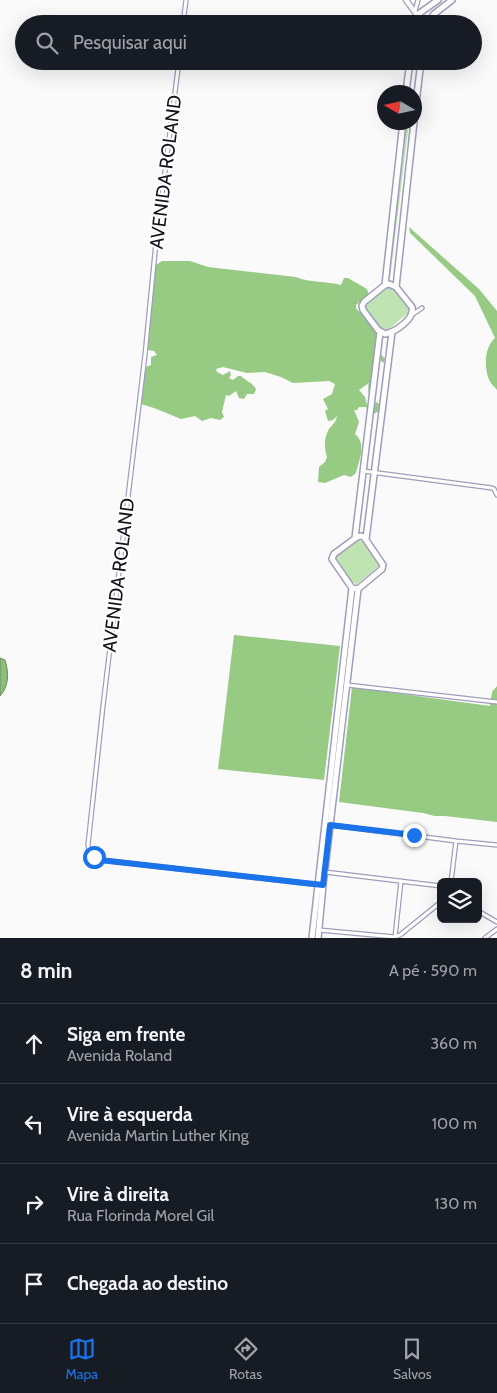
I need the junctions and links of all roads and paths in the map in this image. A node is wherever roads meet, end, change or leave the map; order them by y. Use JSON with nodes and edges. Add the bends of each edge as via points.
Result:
{"nodes":[{"id":1,"x":186,"y":0,"type":"edge"},
{"id":2,"x":406,"y":0,"type":"edge"},
{"id":3,"x":418,"y":0,"type":"edge"},
{"id":4,"x":438,"y":0,"type":"edge"},
{"id":5,"x":452,"y":0,"type":"edge"},
{"id":6,"x":418,"y":13,"type":"junction"},
{"id":7,"x":184,"y":15,"type":"edge"},
{"id":8,"x":426,"y":15,"type":"edge"},
{"id":9,"x":433,"y":15,"type":"edge"},
{"id":10,"x":178,"y":70,"type":"edge"},
{"id":11,"x":409,"y":70,"type":"edge"},
{"id":12,"x":420,"y":70,"type":"edge"},
{"id":13,"x":407,"y":85,"type":"edge"},
{"id":14,"x":418,"y":85,"type":"edge"},
{"id":15,"x":402,"y":130,"type":"edge"},
{"id":16,"x":413,"y":130,"type":"edge"},
{"id":17,"x":385,"y":285,"type":"junction"},
{"id":18,"x":396,"y":287,"type":"junction"},
{"id":19,"x":422,"y":308,"type":"dead end"},
{"id":20,"x":413,"y":314,"type":"junction"},
{"id":21,"x":380,"y":332,"type":"junction"},
{"id":22,"x":392,"y":332,"type":"junction"},
{"id":23,"x":372,"y":400,"type":"junction"},
{"id":24,"x":382,"y":402,"type":"junction"},
{"id":25,"x":363,"y":471,"type":"junction"},
{"id":26,"x":374,"y":472,"type":"junction"},
{"id":27,"x":497,"y":495,"type":"edge"},
{"id":28,"x":355,"y":538,"type":"junction"},
{"id":29,"x":366,"y":539,"type":"junction"},
{"id":30,"x":355,"y":589,"type":"junction"},
{"id":31,"x":346,"y":685,"type":"junction"},
{"id":32,"x":497,"y":702,"type":"edge"},
{"id":33,"x":330,"y":825,"type":"junction"},
{"id":34,"x":456,"y":842,"type":"junction"},
{"id":35,"x":497,"y":845,"type":"edge"},
{"id":36,"x":325,"y":872,"type":"junction"},
{"id":37,"x":452,"y":878,"type":"edge"},
{"id":38,"x":401,"y":881,"type":"junction"},
{"id":39,"x":320,"y":885,"type":"junction"},
{"id":40,"x":437,"y":886,"type":"edge"},
{"id":41,"x":437,"y":905,"type":"edge"},
{"id":42,"x":482,"y":913,"type":"edge"},
{"id":43,"x":497,"y":922,"type":"edge"},
{"id":44,"x":497,"y":928,"type":"edge"},
{"id":45,"x":319,"y":930,"type":"junction"},
{"id":46,"x":312,"y":938,"type":"edge"},
{"id":47,"x":318,"y":938,"type":"edge"},
{"id":48,"x":395,"y":938,"type":"edge"},
{"id":49,"x":485,"y":938,"type":"edge"}],
"edges":[{"from":1,"to":7,"type":"street"},
{"from":2,"to":6,"type":"street"},
{"from":3,"to":6,"type":"street"},
{"from":4,"to":6,"type":"main road"},
{"from":5,"to":9,"type":"main road"},
{"from":6,"to":8,"type":"main road"},
{"from":10,"to":39,"type":"street","name":"AVENIDA ROLAND","via":[[102,706],[89,851],[100,860]]},
{"from":11,"to":13,"type":"main road"},
{"from":12,"to":14,"type":"main road"},
{"from":15,"to":17,"type":"main road"},
{"from":16,"to":18,"type":"main road"},
{"from":17,"to":18,"type":"main road"},
{"from":17,"to":21,"type":"main road","via":[[362,306]]},
{"from":18,"to":20,"type":"main road","via":[[412,307]]},
{"from":19,"to":20,"type":"street"},
{"from":20,"to":22,"type":"main road"},
{"from":21,"to":22,"type":"main road"},
{"from":21,"to":23,"type":"main road"},
{"from":22,"to":24,"type":"main road"},
{"from":23,"to":24,"type":"main road"},
{"from":23,"to":25,"type":"main road"},
{"from":24,"to":26,"type":"main road"},
{"from":25,"to":26,"type":"street"},
{"from":25,"to":28,"type":"main road"},
{"from":26,"to":27,"type":"street","via":[[492,488]]},
{"from":26,"to":29,"type":"main road"},
{"from":28,"to":29,"type":"main road"},
{"from":28,"to":30,"type":"main road","via":[[332,559]]},
{"from":29,"to":30,"type":"main road","via":[[383,565]]},
{"from":30,"to":31,"type":"main road"},
{"from":30,"to":39,"type":"main road"},
{"from":31,"to":32,"type":"street"},
{"from":31,"to":33,"type":"main road"},
{"from":33,"to":34,"type":"street"},
{"from":33,"to":36,"type":"main road"},
{"from":34,"to":35,"type":"street"},
{"from":34,"to":37,"type":"street"},
{"from":36,"to":38,"type":"street"},
{"from":36,"to":39,"type":"main road"},
{"from":38,"to":40,"type":"street"},
{"from":38,"to":48,"type":"street"},
{"from":39,"to":45,"type":"main road"},
{"from":39,"to":46,"type":"main road"},
{"from":41,"to":48,"type":"street"},
{"from":42,"to":43,"type":"street"},
{"from":44,"to":49,"type":"street"},
{"from":45,"to":47,"type":"main road"},
{"from":45,"to":48,"type":"street"}]}
